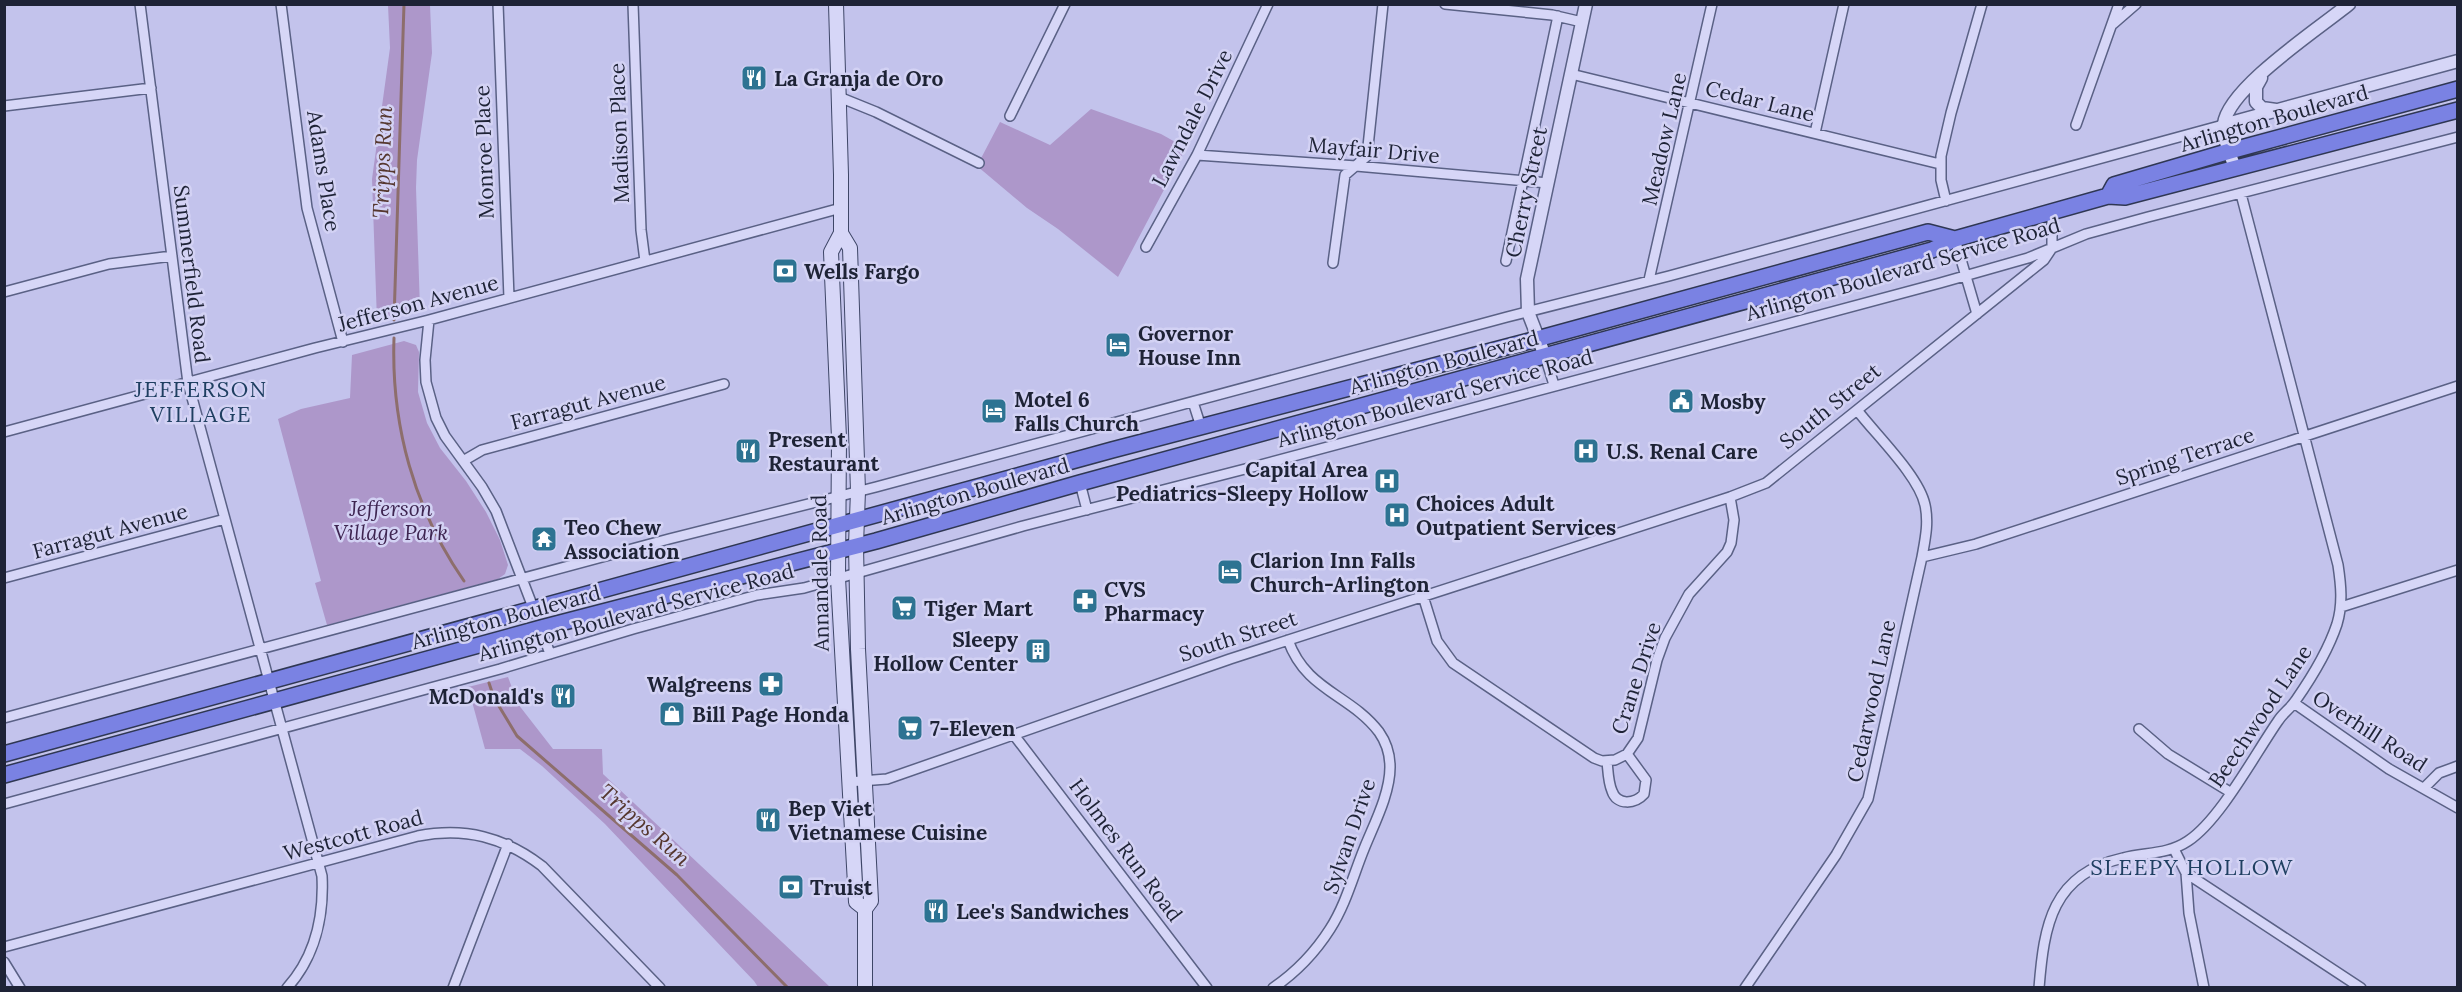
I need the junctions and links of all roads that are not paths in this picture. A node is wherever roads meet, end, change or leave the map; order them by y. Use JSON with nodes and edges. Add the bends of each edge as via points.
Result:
{"nodes":[{"id":1,"x":140,"y":4,"type":"edge"},
{"id":2,"x":282,"y":4,"type":"edge"},
{"id":3,"x":498,"y":4,"type":"edge"},
{"id":4,"x":633,"y":4,"type":"edge"},
{"id":5,"x":836,"y":4,"type":"edge"},
{"id":6,"x":1065,"y":4,"type":"edge"},
{"id":7,"x":1268,"y":4,"type":"edge"},
{"id":8,"x":1383,"y":4,"type":"edge"},
{"id":9,"x":1445,"y":4,"type":"edge"},
{"id":10,"x":1586,"y":4,"type":"edge"},
{"id":11,"x":1712,"y":4,"type":"edge"},
{"id":12,"x":1844,"y":4,"type":"edge"},
{"id":13,"x":1982,"y":4,"type":"edge"},
{"id":14,"x":2119,"y":4,"type":"edge"},
{"id":15,"x":2136,"y":4,"type":"edge"},
{"id":16,"x":2349,"y":4,"type":"edge"},
{"id":17,"x":1558,"y":16,"type":"junction"},
{"id":18,"x":1582,"y":22,"type":"junction"},
{"id":19,"x":2113,"y":24,"type":"junction"},
{"id":20,"x":2457,"y":61,"type":"edge"},
{"id":21,"x":2268,"y":69,"type":"junction"},
{"id":22,"x":1571,"y":74,"type":"junction"},
{"id":23,"x":151,"y":88,"type":"junction"},
{"id":24,"x":2457,"y":89,"type":"edge"},
{"id":25,"x":839,"y":97,"type":"junction"},
{"id":26,"x":1690,"y":103,"type":"junction"},
{"id":27,"x":4,"y":106,"type":"edge"},
{"id":28,"x":2277,"y":110,"type":"junction"},
{"id":29,"x":2457,"y":110,"type":"edge"},
{"id":30,"x":1010,"y":116,"type":"dead end"},
{"id":31,"x":2076,"y":125,"type":"dead end"},
{"id":32,"x":2223,"y":125,"type":"junction"},
{"id":33,"x":1815,"y":133,"type":"junction"},
{"id":34,"x":2457,"y":137,"type":"edge"},
{"id":35,"x":2230,"y":151,"type":"junction"},
{"id":36,"x":1197,"y":155,"type":"junction"},
{"id":37,"x":978,"y":163,"type":"dead end"},
{"id":38,"x":1940,"y":164,"type":"junction"},
{"id":39,"x":1356,"y":166,"type":"junction"},
{"id":40,"x":2235,"y":168,"type":"junction"},
{"id":41,"x":1524,"y":181,"type":"junction"},
{"id":42,"x":1548,"y":183,"type":"junction"},
{"id":43,"x":2241,"y":194,"type":"junction"},
{"id":44,"x":2108,"y":196,"type":"junction"},
{"id":45,"x":1946,"y":201,"type":"junction"},
{"id":46,"x":841,"y":208,"type":"junction"},
{"id":47,"x":2052,"y":212,"type":"junction"},
{"id":48,"x":841,"y":233,"type":"junction"},
{"id":49,"x":1954,"y":239,"type":"junction"},
{"id":50,"x":1146,"y":247,"type":"dead end"},
{"id":51,"x":2052,"y":248,"type":"junction"},
{"id":52,"x":172,"y":256,"type":"junction"},
{"id":53,"x":645,"y":261,"type":"junction"},
{"id":54,"x":1506,"y":261,"type":"dead end"},
{"id":55,"x":1333,"y":264,"type":"dead end"},
{"id":56,"x":1966,"y":275,"type":"junction"},
{"id":57,"x":1649,"y":280,"type":"junction"},
{"id":58,"x":4,"y":292,"type":"edge"},
{"id":59,"x":508,"y":298,"type":"junction"},
{"id":60,"x":1528,"y":312,"type":"junction"},
{"id":61,"x":1977,"y":314,"type":"junction"},
{"id":62,"x":429,"y":320,"type":"junction"},
{"id":63,"x":1537,"y":339,"type":"junction"},
{"id":64,"x":344,"y":342,"type":"junction"},
{"id":65,"x":1545,"y":356,"type":"junction"},
{"id":66,"x":188,"y":383,"type":"junction"},
{"id":67,"x":724,"y":384,"type":"dead end"},
{"id":68,"x":1554,"y":385,"type":"junction"},
{"id":69,"x":2457,"y":386,"type":"edge"},
{"id":70,"x":1193,"y":402,"type":"junction"},
{"id":71,"x":1857,"y":410,"type":"junction"},
{"id":72,"x":1201,"y":427,"type":"junction"},
{"id":73,"x":4,"y":432,"type":"edge"},
{"id":74,"x":2304,"y":437,"type":"junction"},
{"id":75,"x":463,"y":461,"type":"junction"},
{"id":76,"x":1080,"y":483,"type":"junction"},
{"id":77,"x":858,"y":491,"type":"junction"},
{"id":78,"x":838,"y":495,"type":"junction"},
{"id":79,"x":1730,"y":497,"type":"junction"},
{"id":80,"x":1087,"y":510,"type":"junction"},
{"id":81,"x":225,"y":519,"type":"junction"},
{"id":82,"x":856,"y":520,"type":"junction"},
{"id":83,"x":837,"y":525,"type":"junction"},
{"id":84,"x":856,"y":545,"type":"junction"},
{"id":85,"x":838,"y":550,"type":"junction"},
{"id":86,"x":1922,"y":557,"type":"junction"},
{"id":87,"x":2457,"y":570,"type":"edge"},
{"id":88,"x":856,"y":573,"type":"junction"},
{"id":89,"x":4,"y":578,"type":"edge"},
{"id":90,"x":523,"y":578,"type":"junction"},
{"id":91,"x":838,"y":578,"type":"junction"},
{"id":92,"x":1423,"y":596,"type":"junction"},
{"id":93,"x":559,"y":602,"type":"junction"},
{"id":94,"x":2341,"y":608,"type":"junction"},
{"id":95,"x":534,"y":610,"type":"junction"},
{"id":96,"x":542,"y":628,"type":"junction"},
{"id":97,"x":518,"y":635,"type":"junction"},
{"id":98,"x":1288,"y":640,"type":"junction"},
{"id":99,"x":260,"y":649,"type":"junction"},
{"id":100,"x":550,"y":654,"type":"junction"},
{"id":101,"x":270,"y":681,"type":"junction"},
{"id":102,"x":275,"y":701,"type":"junction"},
{"id":103,"x":2294,"y":703,"type":"junction"},
{"id":104,"x":4,"y":718,"type":"edge"},
{"id":105,"x":283,"y":729,"type":"junction"},
{"id":106,"x":2139,"y":729,"type":"dead end"},
{"id":107,"x":1014,"y":735,"type":"junction"},
{"id":108,"x":4,"y":754,"type":"edge"},
{"id":109,"x":1627,"y":754,"type":"junction"},
{"id":110,"x":1607,"y":761,"type":"junction"},
{"id":111,"x":2457,"y":766,"type":"edge"},
{"id":112,"x":4,"y":775,"type":"edge"},
{"id":113,"x":864,"y":781,"type":"junction"},
{"id":114,"x":848,"y":782,"type":"junction"},
{"id":115,"x":2424,"y":788,"type":"junction"},
{"id":116,"x":2230,"y":792,"type":"junction"},
{"id":117,"x":4,"y":804,"type":"edge"},
{"id":118,"x":2457,"y":808,"type":"edge"},
{"id":119,"x":508,"y":844,"type":"junction"},
{"id":120,"x":2174,"y":849,"type":"junction"},
{"id":121,"x":319,"y":862,"type":"junction"},
{"id":122,"x":2186,"y":873,"type":"junction"},
{"id":123,"x":865,"y":909,"type":"junction"},
{"id":124,"x":4,"y":947,"type":"edge"},
{"id":125,"x":4,"y":962,"type":"edge"},
{"id":126,"x":20,"y":987,"type":"edge"},
{"id":127,"x":287,"y":987,"type":"edge"},
{"id":128,"x":453,"y":987,"type":"edge"},
{"id":129,"x":660,"y":987,"type":"edge"},
{"id":130,"x":865,"y":987,"type":"edge"},
{"id":131,"x":1207,"y":987,"type":"edge"},
{"id":132,"x":1273,"y":987,"type":"edge"},
{"id":133,"x":1745,"y":987,"type":"edge"},
{"id":134,"x":2039,"y":987,"type":"edge"},
{"id":135,"x":2204,"y":987,"type":"edge"},
{"id":136,"x":2361,"y":987,"type":"edge"}],
"edges":[{"from":1,"to":23,"type":"street","name":"Summerfield Road"},
{"from":2,"to":64,"type":"street","name":"Adams Place","via":[[307,208]]},
{"from":3,"to":59,"type":"street","name":"Monroe Place"},
{"from":4,"to":53,"type":"street","name":"Madison Place"},
{"from":5,"to":25,"type":"main road","name":"Annandale Road"},
{"from":6,"to":30,"type":"street"},
{"from":7,"to":36,"type":"street","name":"Lawndale Drive"},
{"from":8,"to":39,"type":"street","via":[[1367,156]]},
{"from":9,"to":17,"type":"street"},
{"from":10,"to":18,"type":"street","name":"Cherry Street"},
{"from":11,"to":26,"type":"street","name":"Meadow Lane"},
{"from":12,"to":33,"type":"street"},
{"from":13,"to":38,"type":"street"},
{"from":14,"to":19,"type":"street"},
{"from":15,"to":19,"type":"street"},
{"from":16,"to":21,"type":"street"},
{"from":17,"to":18,"type":"street"},
{"from":17,"to":41,"type":"street","name":"Cherry Street"},
{"from":18,"to":22,"type":"street","name":"Cherry Street"},
{"from":19,"to":31,"type":"street"},
{"from":20,"to":28,"type":"street"},
{"from":21,"to":28,"type":"street","via":[[2254,97],[2259,106]]},
{"from":21,"to":32,"type":"street","via":[[2241,91]]},
{"from":22,"to":26,"type":"street","name":"Cedar Lane"},
{"from":22,"to":42,"type":"street","name":"Cherry Street"},
{"from":23,"to":27,"type":"street"},
{"from":23,"to":52,"type":"street","name":"Summerfield Road"},
{"from":24,"to":35,"type":"highway","name":"Arlington Boulevard"},
{"from":25,"to":37,"type":"street"},
{"from":25,"to":46,"type":"main road","name":"Annandale Road"},
{"from":26,"to":33,"type":"street","name":"Cedar Lane"},
{"from":26,"to":57,"type":"street","name":"Meadow Lane"},
{"from":28,"to":32,"type":"street"},
{"from":29,"to":40,"type":"highway","name":"Arlington Boulevard"},
{"from":32,"to":35,"type":"street"},
{"from":32,"to":45,"type":"street"},
{"from":33,"to":38,"type":"street","name":"Cedar Lane"},
{"from":34,"to":43,"type":"street","name":"Arlington Boulevard Service Road"},
{"from":35,"to":40,"type":"street"},
{"from":35,"to":44,"type":"highway","name":"Arlington Boulevard","via":[[2115,185]]},
{"from":36,"to":39,"type":"street","name":"Mayfair Drive"},
{"from":36,"to":50,"type":"street","name":"Lawndale Drive"},
{"from":38,"to":45,"type":"street"},
{"from":39,"to":41,"type":"street","name":"Mayfair Drive"},
{"from":39,"to":55,"type":"street","via":[[1345,175]]},
{"from":40,"to":44,"type":"highway","name":"Arlington Boulevard","via":[[2125,197]]},
{"from":41,"to":42,"type":"street","name":"Mayfair Drive"},
{"from":41,"to":54,"type":"street","name":"Cherry Street"},
{"from":42,"to":60,"type":"street","name":"Cherry Street","via":[[1527,279]]},
{"from":43,"to":51,"type":"street","name":"Arlington Boulevard Service Road","via":[[2086,234]]},
{"from":43,"to":74,"type":"street","name":"Beechwood Lane"},
{"from":44,"to":47,"type":"highway","name":"Arlington Boulevard"},
{"from":45,"to":57,"type":"street"},
{"from":46,"to":48,"type":"main road","name":"Annandale Road"},
{"from":46,"to":53,"type":"street","name":"Jefferson Avenue"},
{"from":47,"to":49,"type":"highway","name":"Arlington Boulevard"},
{"from":47,"to":51,"type":"street"},
{"from":48,"to":77,"type":"main road","name":"Annandale Road","via":[[850,248]]},
{"from":48,"to":78,"type":"main road","name":"Annandale Road","via":[[831,252]]},
{"from":49,"to":56,"type":"street"},
{"from":49,"to":63,"type":"highway","name":"Arlington Boulevard","via":[[1928,232]]},
{"from":49,"to":65,"type":"highway","name":"Arlington Boulevard","via":[[1932,250]]},
{"from":51,"to":56,"type":"street","name":"Arlington Boulevard Service Road"},
{"from":51,"to":61,"type":"street","name":"South Street","via":[[2044,260]]},
{"from":52,"to":58,"type":"street","via":[[109,264]]},
{"from":52,"to":66,"type":"street","name":"Summerfield Road"},
{"from":53,"to":59,"type":"street","name":"Jefferson Avenue"},
{"from":56,"to":61,"type":"street"},
{"from":56,"to":68,"type":"street","name":"Arlington Boulevard Service Road"},
{"from":57,"to":60,"type":"street"},
{"from":59,"to":62,"type":"street","name":"Jefferson Avenue"},
{"from":60,"to":63,"type":"street","name":"Cherry Street"},
{"from":60,"to":70,"type":"street"},
{"from":61,"to":71,"type":"street","name":"South Street"},
{"from":62,"to":64,"type":"street","name":"Jefferson Avenue"},
{"from":62,"to":75,"type":"street","via":[[425,360],[429,399],[445,436]]},
{"from":63,"to":65,"type":"street","name":"Cherry Street"},
{"from":63,"to":72,"type":"highway","name":"Arlington Boulevard"},
{"from":64,"to":66,"type":"street","name":"Jefferson Avenue"},
{"from":65,"to":68,"type":"street","name":"Cherry Street"},
{"from":65,"to":76,"type":"highway","name":"Arlington Boulevard"},
{"from":66,"to":73,"type":"street","name":"Jefferson Avenue"},
{"from":66,"to":81,"type":"street","name":"Summerfield Road"},
{"from":67,"to":75,"type":"street","name":"Farragut Avenue","via":[[482,450]]},
{"from":68,"to":80,"type":"street","name":"Arlington Boulevard Service Road"},
{"from":69,"to":74,"type":"street","name":"Spring Terrace"},
{"from":70,"to":72,"type":"street"},
{"from":70,"to":77,"type":"street"},
{"from":71,"to":79,"type":"street","name":"South Street","via":[[1766,483]]},
{"from":71,"to":86,"type":"street","name":"Cedarwood Lane","via":[[1920,491],[1926,516]]},
{"from":72,"to":82,"type":"highway","name":"Arlington Boulevard"},
{"from":74,"to":86,"type":"street","name":"Spring Terrace","via":[[1976,544]]},
{"from":74,"to":94,"type":"street","name":"Beechwood Lane","via":[[2338,565]]},
{"from":75,"to":90,"type":"street","via":[[496,511]]},
{"from":76,"to":80,"type":"street"},
{"from":76,"to":84,"type":"highway","name":"Arlington Boulevard"},
{"from":77,"to":78,"type":"street"},
{"from":77,"to":82,"type":"main road","name":"Annandale Road"},
{"from":78,"to":83,"type":"main road","name":"Annandale Road"},
{"from":78,"to":90,"type":"street"},
{"from":79,"to":92,"type":"street","name":"South Street"},
{"from":79,"to":109,"type":"street","name":"Crane Drive","via":[[1734,520],[1731,543],[1676,614],[1657,660],[1638,738]]},
{"from":80,"to":88,"type":"street","name":"Arlington Boulevard Service Road"},
{"from":81,"to":89,"type":"street","name":"Farragut Avenue"},
{"from":81,"to":99,"type":"street","name":"Summerfield Road"},
{"from":82,"to":83,"type":"highway","name":"Arlington Boulevard"},
{"from":82,"to":84,"type":"main road","name":"Annandale Road"},
{"from":83,"to":85,"type":"main road","name":"Annandale Road"},
{"from":83,"to":93,"type":"highway","name":"Arlington Boulevard"},
{"from":84,"to":85,"type":"highway","name":"Arlington Boulevard"},
{"from":84,"to":88,"type":"main road","name":"Annandale Road"},
{"from":85,"to":91,"type":"main road","name":"Annandale Road"},
{"from":85,"to":96,"type":"highway","name":"Arlington Boulevard"},
{"from":86,"to":133,"type":"street","name":"Cedarwood Lane","via":[[1868,799],[1836,855]]},
{"from":87,"to":94,"type":"street"},
{"from":88,"to":91,"type":"street","name":"Arlington Boulevard Service Road"},
{"from":88,"to":113,"type":"main road","name":"Annandale Road"},
{"from":90,"to":95,"type":"street"},
{"from":90,"to":99,"type":"street"},
{"from":91,"to":100,"type":"street","name":"Arlington Boulevard Service Road","via":[[757,595]]},
{"from":91,"to":114,"type":"main road","name":"Annandale Road"},
{"from":92,"to":98,"type":"street","name":"South Street"},
{"from":92,"to":110,"type":"street","name":"Crane Drive","via":[[1437,641],[1453,663],[1566,741],[1594,758]]},
{"from":93,"to":95,"type":"highway","name":"Arlington Boulevard"},
{"from":93,"to":96,"type":"highway","via":[[549,611]]},
{"from":94,"to":103,"type":"street","name":"Beechwood Lane","via":[[2331,640]]},
{"from":95,"to":97,"type":"highway"},
{"from":95,"to":101,"type":"highway","name":"Arlington Boulevard"},
{"from":96,"to":97,"type":"highway","name":"Arlington Boulevard"},
{"from":96,"to":100,"type":"street"},
{"from":97,"to":102,"type":"highway","name":"Arlington Boulevard"},
{"from":98,"to":107,"type":"street","name":"South Street"},
{"from":98,"to":132,"type":"street","name":"Sylvan Drive","via":[[1309,676],[1379,733],[1390,768],[1381,806],[1340,912],[1315,950]]},
{"from":99,"to":101,"type":"street","name":"Summerfield Road"},
{"from":99,"to":104,"type":"street"},
{"from":100,"to":105,"type":"street","name":"Arlington Boulevard Service Road"},
{"from":101,"to":102,"type":"street","name":"Summerfield Road"},
{"from":101,"to":108,"type":"highway","name":"Arlington Boulevard"},
{"from":102,"to":105,"type":"street","name":"Summerfield Road"},
{"from":102,"to":112,"type":"highway","name":"Arlington Boulevard"},
{"from":103,"to":115,"type":"street","name":"Overhill Road"},
{"from":103,"to":116,"type":"street","name":"Beechwood Lane","via":[[2279,718]]},
{"from":105,"to":117,"type":"street","name":"Arlington Boulevard Service Road"},
{"from":105,"to":121,"type":"street","name":"Summerfield Road"},
{"from":106,"to":116,"type":"street","via":[[2168,754]]},
{"from":107,"to":113,"type":"street","name":"South Street","via":[[886,779]]},
{"from":107,"to":131,"type":"street","name":"Holmes Run Road"},
{"from":109,"to":110,"type":"street","name":"Crane Drive"},
{"from":109,"to":110,"type":"street","via":[[1646,780],[1644,794],[1633,802],[1614,796]]},
{"from":111,"to":115,"type":"street","via":[[2439,773]]},
{"from":113,"to":114,"type":"street","name":"South Street"},
{"from":113,"to":123,"type":"main road","name":"Annandale Road","via":[[871,902]]},
{"from":114,"to":123,"type":"main road","name":"Annandale Road","via":[[856,902]]},
{"from":115,"to":118,"type":"street","name":"Overhill Road"},
{"from":116,"to":120,"type":"street","name":"Beechwood Lane","via":[[2199,832]]},
{"from":119,"to":121,"type":"street","name":"Westcott Road","via":[[474,833],[436,832]]},
{"from":119,"to":128,"type":"street"},
{"from":119,"to":129,"type":"street","name":"Westcott Road","via":[[542,866]]},
{"from":120,"to":122,"type":"street"},
{"from":120,"to":134,"type":"street","name":"Beechwood Lane","via":[[2104,863],[2071,885],[2045,932]]},
{"from":121,"to":124,"type":"street","name":"Westcott Road"},
{"from":121,"to":127,"type":"street","name":"Summerfield Road","via":[[323,895],[317,933],[305,962]]},
{"from":122,"to":135,"type":"street","via":[[2189,913]]},
{"from":122,"to":136,"type":"street"},
{"from":123,"to":130,"type":"main road","name":"Annandale Road"},
{"from":125,"to":126,"type":"street"}]}
